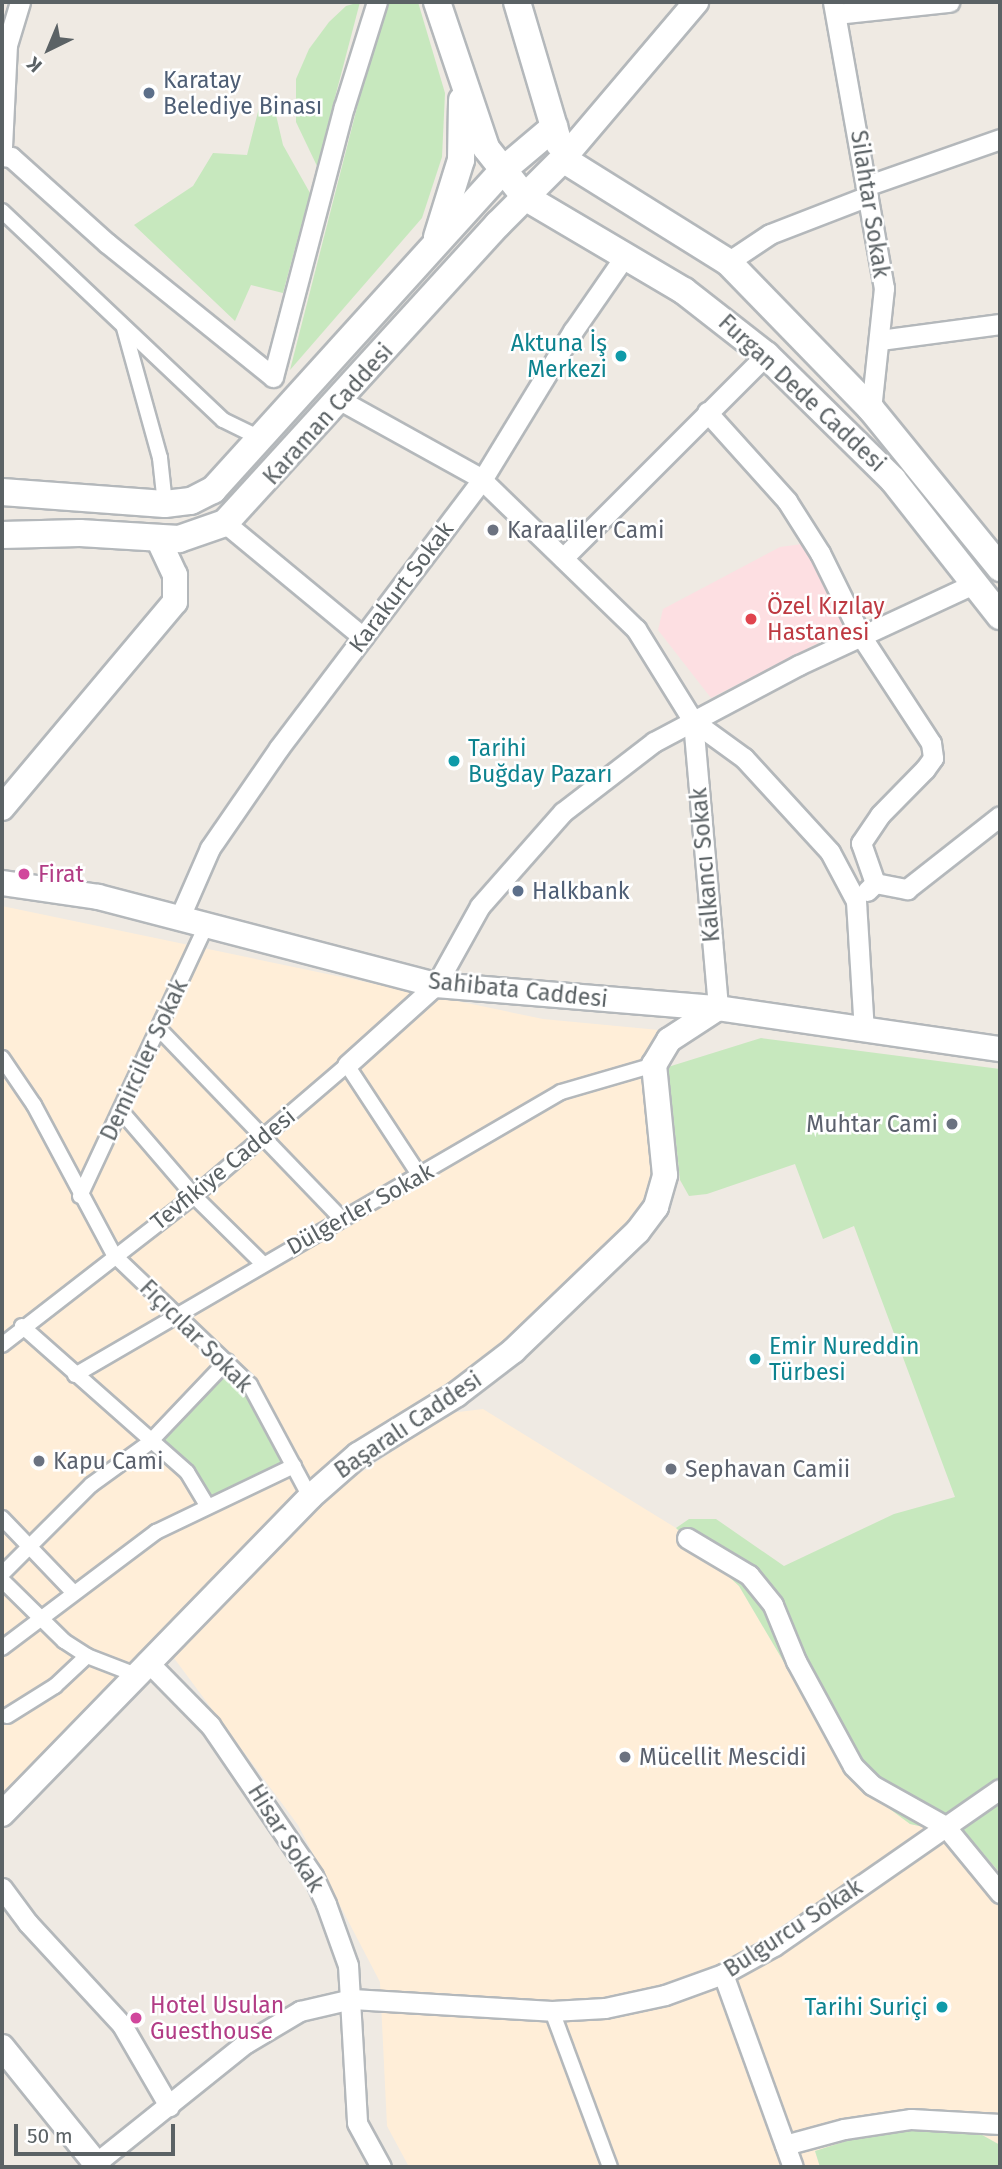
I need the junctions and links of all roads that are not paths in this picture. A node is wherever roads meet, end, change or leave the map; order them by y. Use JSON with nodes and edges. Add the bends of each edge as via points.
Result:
{"nodes":[{"id":1,"x":20,"y":2,"type":"edge"},
{"id":2,"x":377,"y":2,"type":"edge"},
{"id":3,"x":437,"y":2,"type":"edge"},
{"id":4,"x":517,"y":2,"type":"edge"},
{"id":5,"x":696,"y":2,"type":"edge"},
{"id":6,"x":949,"y":2,"type":"edge"},
{"id":7,"x":835,"y":8,"type":"edge"},
{"id":8,"x":461,"y":81,"type":"junction"},
{"id":9,"x":554,"y":127,"type":"junction"},
{"id":10,"x":1000,"y":139,"type":"edge"},
{"id":11,"x":2,"y":147,"type":"edge"},
{"id":12,"x":2,"y":156,"type":"edge"},
{"id":13,"x":563,"y":159,"type":"junction"},
{"id":14,"x":503,"y":170,"type":"junction"},
{"id":15,"x":867,"y":191,"type":"junction"},
{"id":16,"x":525,"y":197,"type":"junction"},
{"id":17,"x":2,"y":211,"type":"edge"},
{"id":18,"x":432,"y":250,"type":"junction"},
{"id":19,"x":625,"y":256,"type":"junction"},
{"id":20,"x":728,"y":262,"type":"junction"},
{"id":21,"x":1000,"y":324,"type":"edge"},
{"id":22,"x":124,"y":327,"type":"junction"},
{"id":23,"x":880,"y":340,"type":"junction"},
{"id":24,"x":766,"y":355,"type":"junction"},
{"id":25,"x":340,"y":400,"type":"junction"},
{"id":26,"x":871,"y":409,"type":"junction"},
{"id":27,"x":707,"y":412,"type":"junction"},
{"id":28,"x":262,"y":439,"type":"junction"},
{"id":29,"x":482,"y":480,"type":"junction"},
{"id":30,"x":2,"y":492,"type":"edge"},
{"id":31,"x":165,"y":504,"type":"junction"},
{"id":32,"x":225,"y":523,"type":"junction"},
{"id":33,"x":2,"y":536,"type":"edge"},
{"id":34,"x":159,"y":540,"type":"junction"},
{"id":35,"x":996,"y":553,"type":"edge"},
{"id":36,"x":563,"y":558,"type":"junction"},
{"id":37,"x":976,"y":583,"type":"junction"},
{"id":38,"x":1000,"y":616,"type":"edge"},
{"id":39,"x":861,"y":636,"type":"junction"},
{"id":40,"x":363,"y":637,"type":"junction"},
{"id":41,"x":693,"y":721,"type":"junction"},
{"id":42,"x":2,"y":808,"type":"edge"},
{"id":43,"x":1000,"y":816,"type":"edge"},
{"id":44,"x":2,"y":883,"type":"edge"},
{"id":45,"x":875,"y":883,"type":"junction"},
{"id":46,"x":856,"y":901,"type":"junction"},
{"id":47,"x":179,"y":919,"type":"junction"},
{"id":48,"x":206,"y":924,"type":"junction"},
{"id":49,"x":436,"y":985,"type":"junction"},
{"id":50,"x":718,"y":1009,"type":"junction"},
{"id":51,"x":160,"y":1030,"type":"junction"},
{"id":52,"x":864,"y":1030,"type":"junction"},
{"id":53,"x":999,"y":1046,"type":"edge"},
{"id":54,"x":2,"y":1058,"type":"edge"},
{"id":55,"x":347,"y":1065,"type":"junction"},
{"id":56,"x":654,"y":1065,"type":"junction"},
{"id":57,"x":121,"y":1111,"type":"junction"},
{"id":58,"x":266,"y":1137,"type":"junction"},
{"id":59,"x":420,"y":1175,"type":"junction"},
{"id":60,"x":79,"y":1196,"type":"junction"},
{"id":61,"x":194,"y":1196,"type":"junction"},
{"id":62,"x":341,"y":1218,"type":"junction"},
{"id":63,"x":114,"y":1255,"type":"junction"},
{"id":64,"x":263,"y":1264,"type":"junction"},
{"id":65,"x":180,"y":1315,"type":"junction"},
{"id":66,"x":22,"y":1326,"type":"junction"},
{"id":67,"x":2,"y":1345,"type":"edge"},
{"id":68,"x":227,"y":1361,"type":"junction"},
{"id":69,"x":75,"y":1375,"type":"junction"},
{"id":70,"x":149,"y":1443,"type":"junction"},
{"id":71,"x":294,"y":1466,"type":"junction"},
{"id":72,"x":310,"y":1497,"type":"junction"},
{"id":73,"x":207,"y":1505,"type":"junction"},
{"id":74,"x":2,"y":1517,"type":"edge"},
{"id":75,"x":687,"y":1538,"type":"dead end"},
{"id":76,"x":29,"y":1547,"type":"junction"},
{"id":77,"x":2,"y":1574,"type":"edge"},
{"id":78,"x":2,"y":1580,"type":"edge"},
{"id":79,"x":72,"y":1591,"type":"junction"},
{"id":80,"x":40,"y":1619,"type":"junction"},
{"id":81,"x":2,"y":1648,"type":"edge"},
{"id":82,"x":87,"y":1656,"type":"junction"},
{"id":83,"x":140,"y":1668,"type":"junction"},
{"id":84,"x":7,"y":1716,"type":"dead end"},
{"id":85,"x":1000,"y":1789,"type":"edge"},
{"id":86,"x":2,"y":1814,"type":"edge"},
{"id":87,"x":945,"y":1826,"type":"junction"},
{"id":88,"x":2,"y":1888,"type":"edge"},
{"id":89,"x":1000,"y":1893,"type":"edge"},
{"id":90,"x":723,"y":1974,"type":"junction"},
{"id":91,"x":352,"y":1999,"type":"junction"},
{"id":92,"x":552,"y":2011,"type":"junction"},
{"id":93,"x":2,"y":2048,"type":"edge"},
{"id":94,"x":169,"y":2106,"type":"junction"},
{"id":95,"x":1000,"y":2124,"type":"edge"},
{"id":96,"x":785,"y":2146,"type":"junction"},
{"id":97,"x":97,"y":2165,"type":"edge"},
{"id":98,"x":381,"y":2167,"type":"edge"},
{"id":99,"x":610,"y":2167,"type":"edge"},
{"id":100,"x":793,"y":2167,"type":"edge"}],
"edges":[{"from":1,"to":11,"type":"street","via":[[8,45]]},
{"from":2,"to":12,"type":"street","via":[[344,107],[273,377],[107,243],[11,158]]},
{"from":3,"to":8,"type":"main road"},
{"from":4,"to":9,"type":"main road"},
{"from":5,"to":13,"type":"street","name":"Karaman Caddesi"},
{"from":6,"to":7,"type":"street"},
{"from":7,"to":15,"type":"street","name":"Silahtar Sokak"},
{"from":8,"to":14,"type":"main road","via":[[486,148]]},
{"from":8,"to":18,"type":"main road","via":[[461,160]]},
{"from":9,"to":13,"type":"main road"},
{"from":9,"to":14,"type":"main road","name":"Karaman Caddesi"},
{"from":10,"to":15,"type":"street"},
{"from":13,"to":16,"type":"main road","name":"Karaman Caddesi"},
{"from":13,"to":20,"type":"main road","name":"Furgan Dede Caddesi"},
{"from":14,"to":16,"type":"main road"},
{"from":14,"to":18,"type":"main road","name":"Karaman Caddesi"},
{"from":15,"to":20,"type":"street","via":[[770,234]]},
{"from":15,"to":23,"type":"street","name":"Silahtar Sokak","via":[[884,288]]},
{"from":16,"to":19,"type":"main road","name":"Furgan Dede Caddesi"},
{"from":16,"to":25,"type":"main road","name":"Karaman Caddesi"},
{"from":17,"to":22,"type":"street"},
{"from":18,"to":28,"type":"main road","name":"Karaman Caddesi"},
{"from":19,"to":24,"type":"main road","name":"Furgan Dede Caddesi","via":[[721,315]]},
{"from":19,"to":29,"type":"street","name":"Karakurt Sokak"},
{"from":20,"to":26,"type":"main road","name":"Furgan Dede Caddesi"},
{"from":21,"to":23,"type":"street"},
{"from":22,"to":28,"type":"street","via":[[223,421]]},
{"from":22,"to":31,"type":"street","via":[[160,458]]},
{"from":23,"to":26,"type":"street","name":"Silahtar Sokak"},
{"from":24,"to":27,"type":"street"},
{"from":24,"to":37,"type":"main road","name":"Furgan Dede Caddesi","via":[[893,480]]},
{"from":25,"to":29,"type":"street"},
{"from":25,"to":32,"type":"main road","name":"Karaman Caddesi"},
{"from":26,"to":35,"type":"main road","name":"Furgan Dede Caddesi"},
{"from":27,"to":36,"type":"street"},
{"from":27,"to":39,"type":"street","via":[[787,501],[820,552]]},
{"from":28,"to":31,"type":"main road","name":"Karaman Caddesi","via":[[212,490],[191,501]]},
{"from":29,"to":36,"type":"street"},
{"from":29,"to":40,"type":"street","name":"Karakurt Sokak"},
{"from":30,"to":31,"type":"main road","name":"Karaman Caddesi"},
{"from":32,"to":34,"type":"main road","name":"Karaman Caddesi","via":[[197,536]]},
{"from":32,"to":40,"type":"street"},
{"from":33,"to":34,"type":"main road","name":"Karaman Caddesi","via":[[80,533]]},
{"from":34,"to":42,"type":"street","via":[[175,575],[175,602]]},
{"from":36,"to":41,"type":"street","via":[[636,629]]},
{"from":37,"to":38,"type":"main road","name":"Furgan Dede Caddesi"},
{"from":37,"to":39,"type":"street","name":"Tevfikiye Caddesi"},
{"from":39,"to":41,"type":"street","name":"Tevfikiye Caddesi"},
{"from":39,"to":45,"type":"street","via":[[931,743],[933,758],[861,843]]},
{"from":40,"to":47,"type":"street","name":"Karakurt Sokak","via":[[210,848]]},
{"from":41,"to":46,"type":"street","via":[[744,758],[830,852]]},
{"from":41,"to":49,"type":"street","name":"Tevfikiye Caddesi","via":[[654,742],[563,812],[480,906]]},
{"from":41,"to":50,"type":"street","name":"Kalkancı Sokak"},
{"from":43,"to":45,"type":"street","via":[[907,889]]},
{"from":44,"to":47,"type":"street","name":"Sahibata Caddesi","via":[[97,897]]},
{"from":45,"to":46,"type":"street"},
{"from":46,"to":52,"type":"street"},
{"from":47,"to":48,"type":"street","name":"Sahibata Caddesi"},
{"from":48,"to":49,"type":"street","name":"Sahibata Caddesi"},
{"from":48,"to":51,"type":"street","name":"Demirciler Sokak"},
{"from":49,"to":50,"type":"street","name":"Sahibata Caddesi"},
{"from":49,"to":55,"type":"street","name":"Tevfikiye Caddesi"},
{"from":50,"to":52,"type":"street","name":"Sahibata Caddesi"},
{"from":50,"to":56,"type":"street","via":[[670,1040]]},
{"from":51,"to":57,"type":"street","name":"Demirciler Sokak"},
{"from":51,"to":58,"type":"street"},
{"from":52,"to":53,"type":"street","name":"Sahibata Caddesi"},
{"from":54,"to":60,"type":"street","name":"Fıçıcılar Sokak","via":[[34,1105]]},
{"from":55,"to":58,"type":"street","name":"Tevfikiye Caddesi"},
{"from":55,"to":59,"type":"street"},
{"from":56,"to":59,"type":"street","name":"Dülgerler Sokak","via":[[561,1092]]},
{"from":56,"to":72,"type":"street","name":"Başaralı Caddesi","via":[[665,1175],[663,1192],[650,1217],[606,1265],[513,1351],[457,1394],[358,1455]]},
{"from":57,"to":60,"type":"street","name":"Demirciler Sokak"},
{"from":57,"to":61,"type":"street"},
{"from":58,"to":61,"type":"street","name":"Tevfikiye Caddesi"},
{"from":58,"to":62,"type":"street"},
{"from":59,"to":62,"type":"street","name":"Dülgerler Sokak"},
{"from":60,"to":63,"type":"street","name":"Fıçıcılar Sokak"},
{"from":61,"to":63,"type":"street","name":"Tevfikiye Caddesi"},
{"from":61,"to":64,"type":"street"},
{"from":62,"to":64,"type":"street","name":"Dülgerler Sokak"},
{"from":63,"to":65,"type":"street","name":"Fıçıcılar Sokak"},
{"from":63,"to":66,"type":"street","name":"Tevfikiye Caddesi"},
{"from":64,"to":65,"type":"street","name":"Dülgerler Sokak"},
{"from":65,"to":68,"type":"street","name":"Fıçıcılar Sokak"},
{"from":65,"to":69,"type":"street","name":"Dülgerler Sokak"},
{"from":66,"to":67,"type":"street","name":"Tevfikiye Caddesi"},
{"from":66,"to":69,"type":"street"},
{"from":68,"to":70,"type":"street"},
{"from":68,"to":71,"type":"street","name":"Fıçıcılar Sokak","via":[[250,1385]]},
{"from":69,"to":70,"type":"street"},
{"from":70,"to":73,"type":"street","via":[[187,1472]]},
{"from":70,"to":76,"type":"street","via":[[91,1485]]},
{"from":71,"to":72,"type":"street","name":"Fıçıcılar Sokak"},
{"from":71,"to":73,"type":"street"},
{"from":72,"to":83,"type":"street","name":"Başaralı Caddesi"},
{"from":73,"to":79,"type":"street","via":[[156,1532]]},
{"from":74,"to":76,"type":"street"},
{"from":75,"to":87,"type":"street","via":[[750,1575],[773,1605],[802,1673],[853,1766],[882,1791]]},
{"from":76,"to":77,"type":"street"},
{"from":76,"to":79,"type":"street"},
{"from":78,"to":80,"type":"street"},
{"from":79,"to":80,"type":"street"},
{"from":80,"to":81,"type":"street"},
{"from":80,"to":82,"type":"street"},
{"from":82,"to":83,"type":"street"},
{"from":82,"to":84,"type":"street","via":[[55,1686]]},
{"from":83,"to":86,"type":"street","name":"Başaralı Caddesi"},
{"from":83,"to":91,"type":"street","name":"Hisar Sokak","via":[[210,1725],[313,1876],[348,1965]]},
{"from":85,"to":87,"type":"street","name":"Bulgurcu Sokak"},
{"from":87,"to":89,"type":"street"},
{"from":87,"to":90,"type":"street","name":"Bulgurcu Sokak","via":[[774,1946]]},
{"from":88,"to":94,"type":"street","via":[[42,1940],[122,2025]]},
{"from":90,"to":92,"type":"street","name":"Bulgurcu Sokak","via":[[638,2002]]},
{"from":90,"to":96,"type":"street"},
{"from":91,"to":92,"type":"street","name":"Bulgurcu Sokak"},
{"from":91,"to":94,"type":"street","name":"Bulgurcu Sokak","via":[[300,2011],[274,2024]]},
{"from":91,"to":98,"type":"street","name":"Hisar Sokak","via":[[356,2123]]},
{"from":92,"to":99,"type":"street"},
{"from":93,"to":97,"type":"street"},
{"from":94,"to":97,"type":"street","name":"Bulgurcu Sokak"},
{"from":95,"to":96,"type":"street","via":[[911,2119],[844,2129]]},
{"from":96,"to":100,"type":"street"}]}
